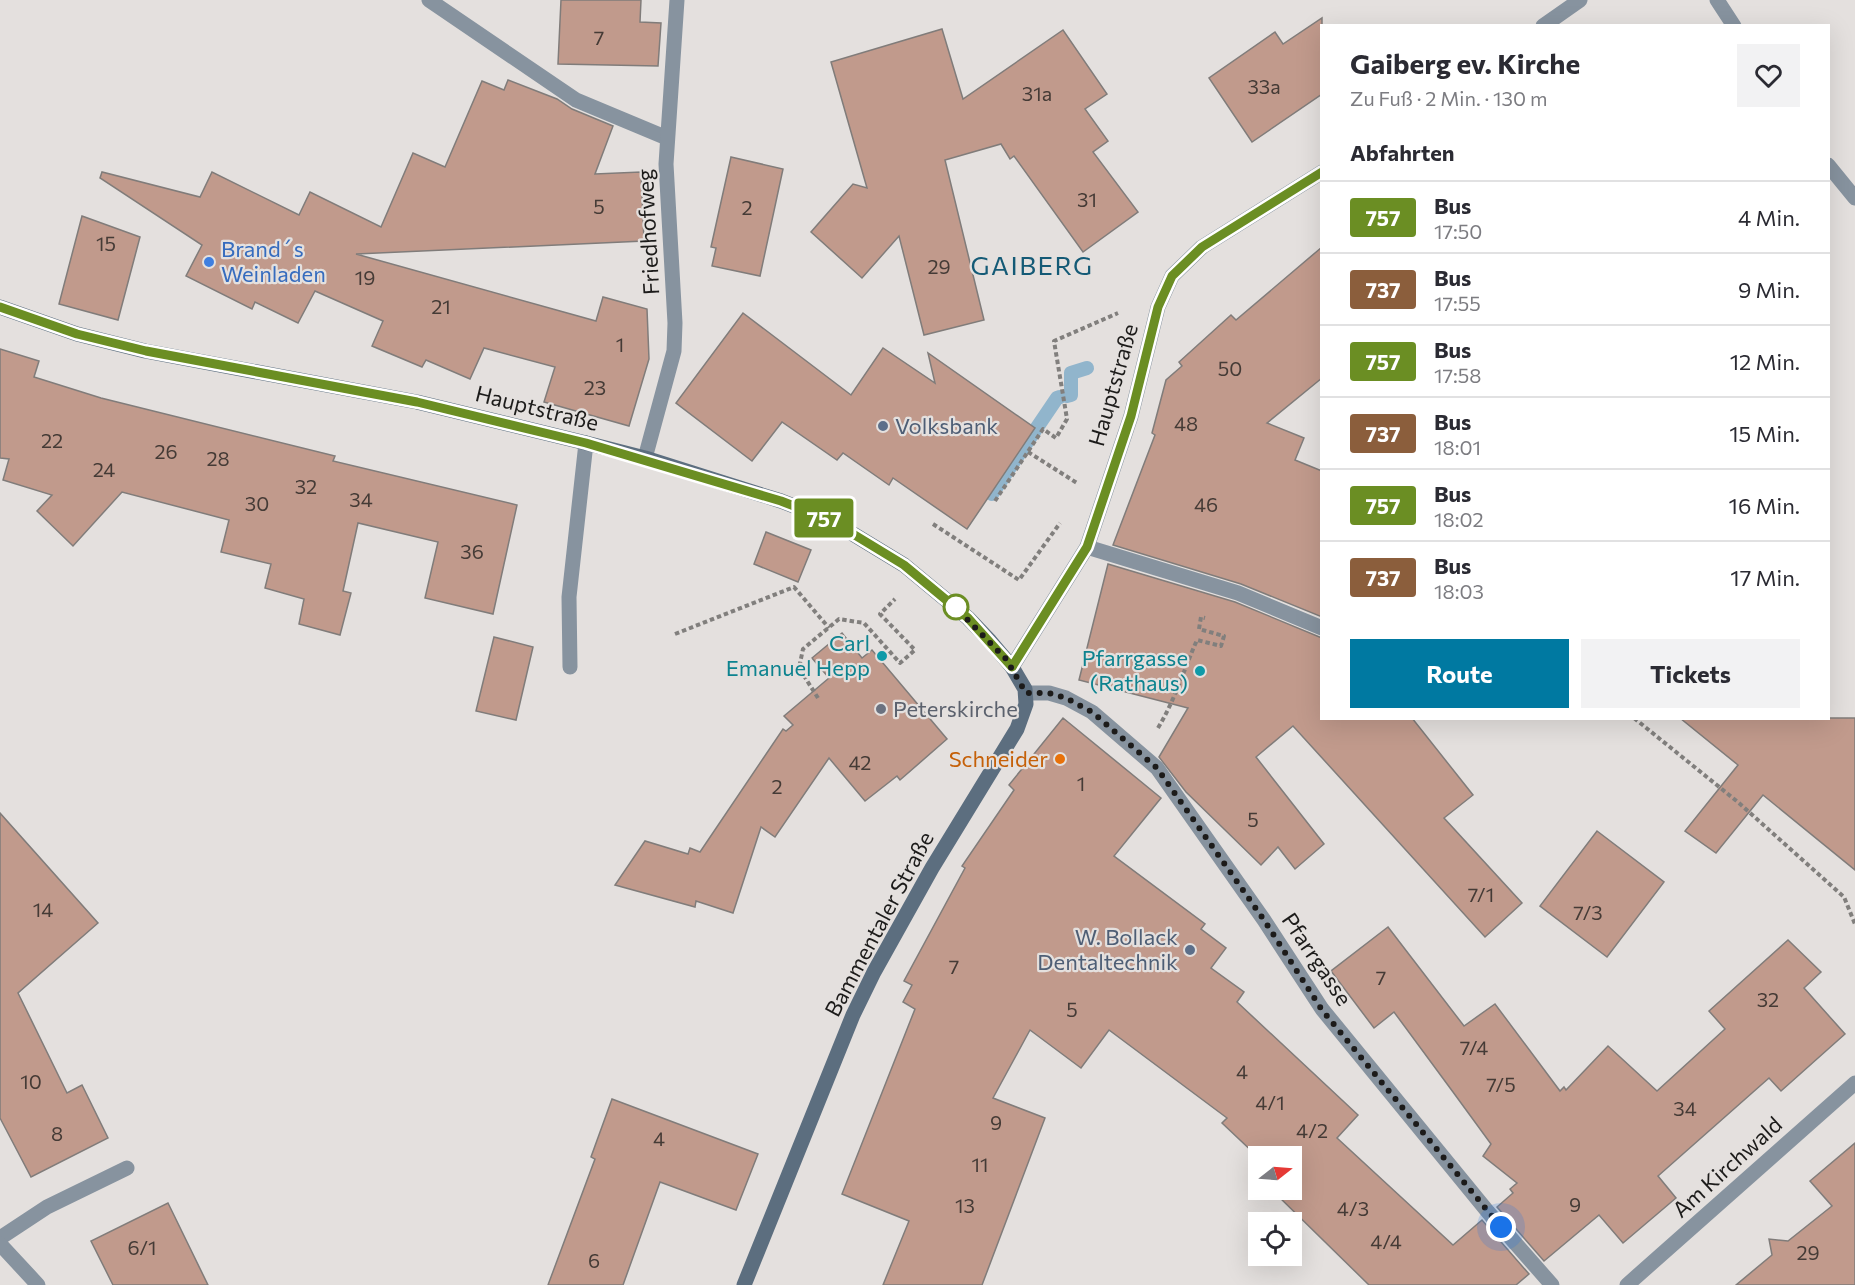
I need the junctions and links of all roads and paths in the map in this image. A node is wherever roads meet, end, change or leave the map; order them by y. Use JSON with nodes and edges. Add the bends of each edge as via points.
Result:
{"nodes":[{"id":1,"x":429,"y":0,"type":"edge"},
{"id":2,"x":677,"y":0,"type":"edge"},
{"id":3,"x":1580,"y":0,"type":"edge"},
{"id":4,"x":1717,"y":0,"type":"edge"},
{"id":5,"x":1546,"y":24,"type":"edge"},
{"id":6,"x":1733,"y":24,"type":"edge"},
{"id":7,"x":667,"y":138,"type":"junction"},
{"id":8,"x":1830,"y":167,"type":"edge"},
{"id":9,"x":1320,"y":173,"type":"edge"},
{"id":10,"x":1855,"y":198,"type":"edge"},
{"id":11,"x":0,"y":307,"type":"edge"},
{"id":12,"x":1118,"y":313,"type":"dead end"},
{"id":13,"x":586,"y":443,"type":"junction"},
{"id":14,"x":1028,"y":452,"type":"junction"},
{"id":15,"x":645,"y":458,"type":"junction"},
{"id":16,"x":1104,"y":499,"type":"junction"},
{"id":17,"x":995,"y":501,"type":"dead end"},
{"id":18,"x":933,"y":524,"type":"dead end"},
{"id":19,"x":1054,"y":531,"type":"dead end"},
{"id":20,"x":1087,"y":547,"type":"junction"},
{"id":21,"x":1210,"y":619,"type":"dead end"},
{"id":22,"x":887,"y":621,"type":"dead end"},
{"id":23,"x":1320,"y":627,"type":"edge"},
{"id":24,"x":829,"y":628,"type":"junction"},
{"id":25,"x":675,"y":634,"type":"dead end"},
{"id":26,"x":570,"y":667,"type":"dead end"},
{"id":27,"x":1012,"y":667,"type":"junction"},
{"id":28,"x":1026,"y":693,"type":"junction"},
{"id":29,"x":818,"y":698,"type":"dead end"},
{"id":30,"x":1173,"y":705,"type":"dead end"},
{"id":31,"x":1636,"y":720,"type":"edge"},
{"id":32,"x":1855,"y":924,"type":"edge"},
{"id":33,"x":1855,"y":1083,"type":"edge"},
{"id":34,"x":127,"y":1168,"type":"dead end"},
{"id":35,"x":0,"y":1238,"type":"edge"},
{"id":36,"x":0,"y":1244,"type":"edge"},
{"id":37,"x":38,"y":1285,"type":"edge"},
{"id":38,"x":744,"y":1285,"type":"edge"},
{"id":39,"x":1552,"y":1285,"type":"edge"},
{"id":40,"x":1627,"y":1285,"type":"edge"}],
"edges":[{"from":1,"to":7,"type":"street","via":[[576,100]]},
{"from":2,"to":7,"type":"street","name":"Friedhofweg"},
{"from":3,"to":5,"type":"street"},
{"from":4,"to":6,"type":"street"},
{"from":7,"to":15,"type":"street","name":"Friedhofweg","via":[[675,337]]},
{"from":8,"to":10,"type":"street"},
{"from":9,"to":16,"type":"street","name":"Hauptstraße","via":[[1202,247],[1172,276],[1158,307]]},
{"from":11,"to":13,"type":"main road","name":"Hauptstraße","via":[[77,334],[146,351],[417,402]]},
{"from":12,"to":14,"type":"path","via":[[1054,341],[1067,419],[1056,438],[1043,429]]},
{"from":13,"to":15,"type":"main road","name":"Hauptstraße"},
{"from":13,"to":26,"type":"street","via":[[569,597]]},
{"from":14,"to":16,"type":"path"},
{"from":14,"to":17,"type":"path"},
{"from":15,"to":27,"type":"main road","name":"Hauptstraße","via":[[781,501],[830,520],[874,545],[968,618]]},
{"from":16,"to":20,"type":"street","name":"Hauptstraße"},
{"from":18,"to":19,"type":"path","via":[[1019,580]]},
{"from":20,"to":23,"type":"street","via":[[1238,593]]},
{"from":20,"to":27,"type":"street","name":"Hauptstraße"},
{"from":21,"to":30,"type":"path","via":[[1201,617],[1198,629],[1224,636],[1221,646],[1197,640]]},
{"from":22,"to":24,"type":"path","via":[[915,650],[900,663],[864,623],[839,619]]},
{"from":24,"to":25,"type":"path","via":[[794,587]]},
{"from":24,"to":29,"type":"path","via":[[803,649],[799,668]]},
{"from":27,"to":28,"type":"main road","name":"Hauptstraße"},
{"from":28,"to":38,"type":"main road","name":"Bammentaler Straße","via":[[1026,704],[1011,743],[946,844],[853,1015]]},
{"from":28,"to":39,"type":"street","name":"Pfarrgasse","via":[[1049,693],[1092,712],[1157,768],[1248,896],[1322,1010]]},
{"from":31,"to":32,"type":"path","via":[[1740,803],[1844,897]]},
{"from":33,"to":40,"type":"street","name":"Am Kirchwald"},
{"from":34,"to":35,"type":"street","via":[[48,1207]]},
{"from":36,"to":37,"type":"street"}]}
